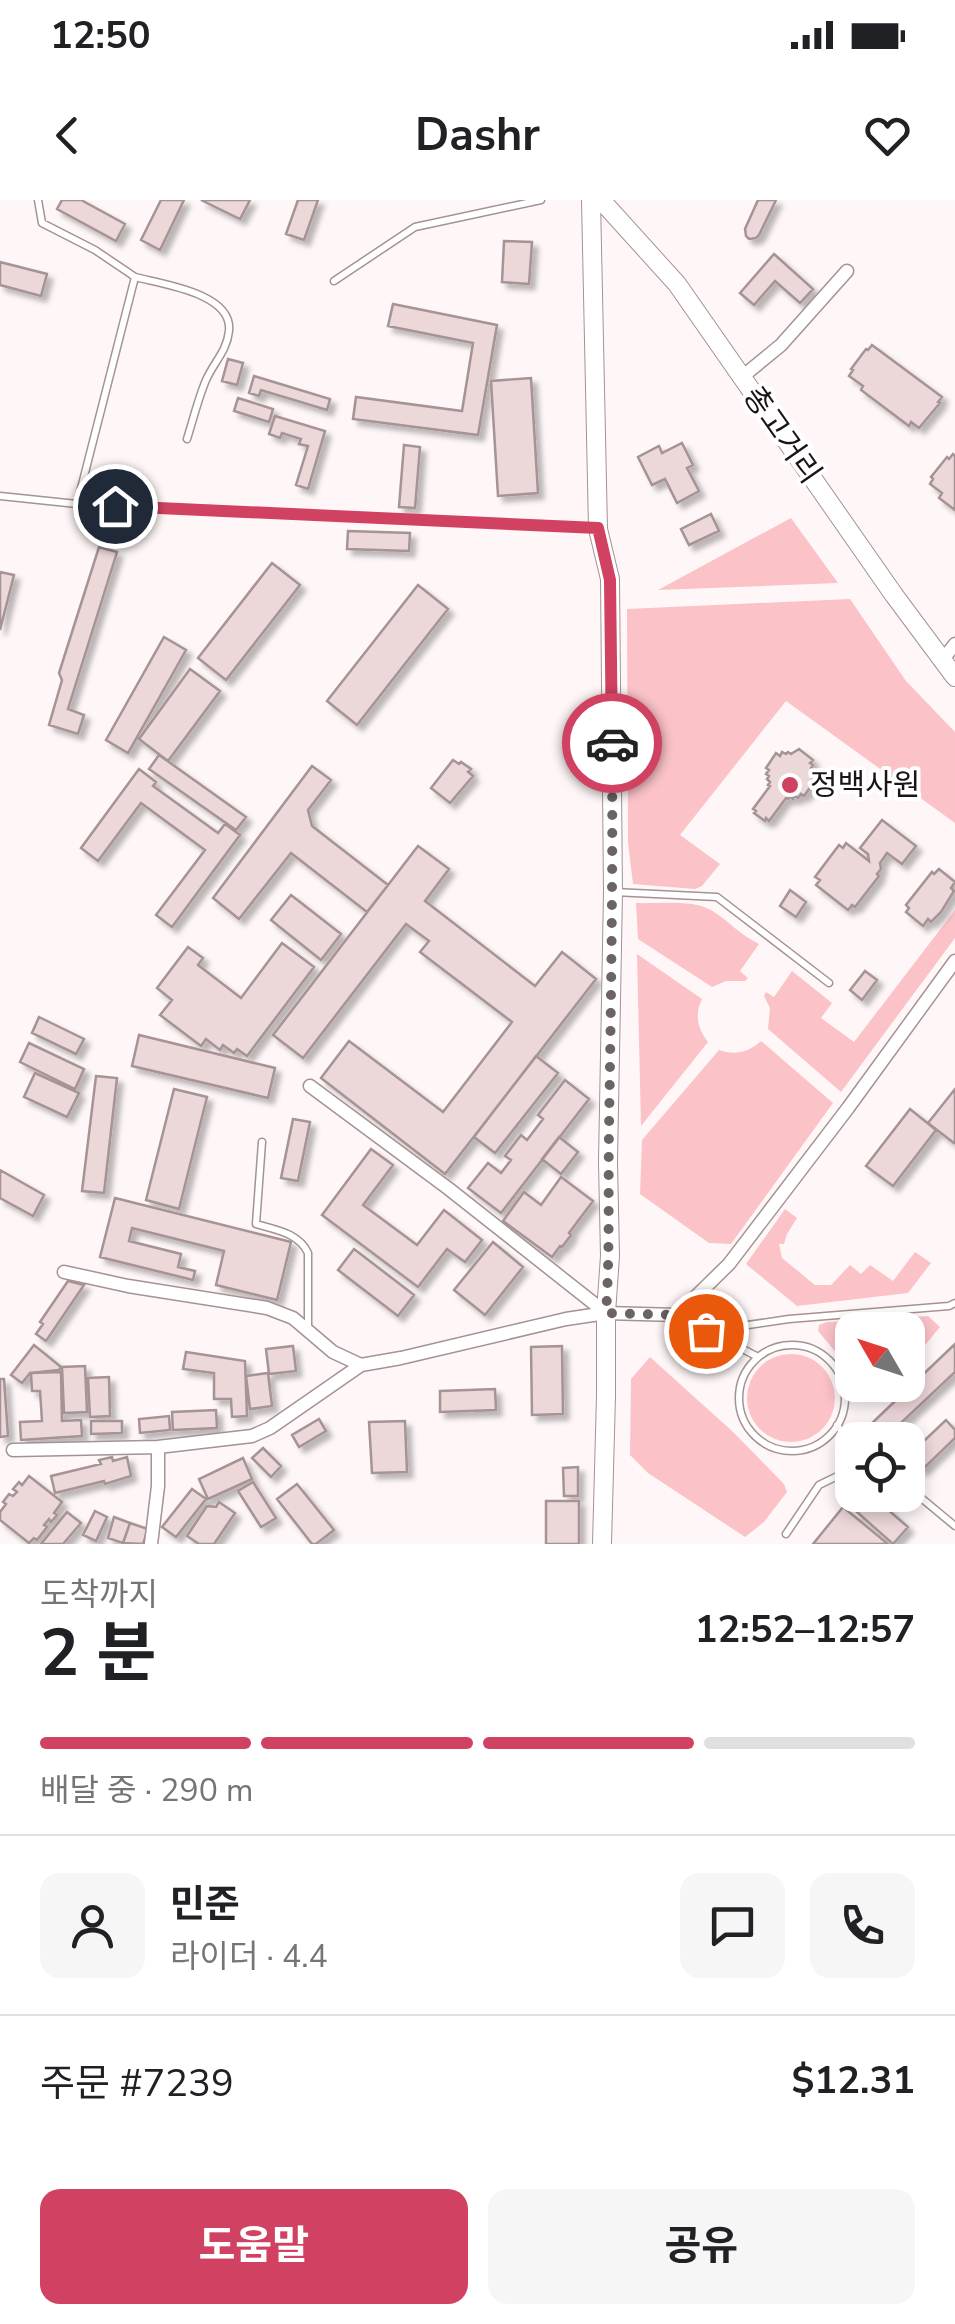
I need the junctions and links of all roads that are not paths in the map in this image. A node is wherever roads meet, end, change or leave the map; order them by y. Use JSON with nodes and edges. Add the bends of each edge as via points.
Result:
{"nodes":[{"id":1,"x":38,"y":200,"type":"edge"},
{"id":2,"x":541,"y":200,"type":"edge"},
{"id":3,"x":591,"y":200,"type":"edge"},
{"id":4,"x":601,"y":200,"type":"edge"},
{"id":5,"x":847,"y":271,"type":"dead end"},
{"id":6,"x":135,"y":277,"type":"junction"},
{"id":7,"x":334,"y":281,"type":"dead end"},
{"id":8,"x":742,"y":377,"type":"junction"},
{"id":9,"x":187,"y":439,"type":"dead end"},
{"id":10,"x":0,"y":496,"type":"edge"},
{"id":11,"x":77,"y":504,"type":"junction"},
{"id":12,"x":598,"y":528,"type":"junction"},
{"id":13,"x":955,"y":644,"type":"edge"},
{"id":14,"x":942,"y":662,"type":"junction"},
{"id":15,"x":955,"y":677,"type":"edge"},
{"id":16,"x":614,"y":892,"type":"junction"},
{"id":17,"x":955,"y":960,"type":"edge"},
{"id":18,"x":829,"y":983,"type":"dead end"},
{"id":19,"x":310,"y":1086,"type":"dead end"},
{"id":20,"x":262,"y":1142,"type":"dead end"},
{"id":21,"x":64,"y":1272,"type":"dead end"},
{"id":22,"x":955,"y":1303,"type":"edge"},
{"id":23,"x":606,"y":1313,"type":"junction"},
{"id":24,"x":676,"y":1315,"type":"junction"},
{"id":25,"x":309,"y":1331,"type":"junction"},
{"id":26,"x":706,"y":1331,"type":"junction"},
{"id":27,"x":758,"y":1358,"type":"junction"},
{"id":28,"x":361,"y":1365,"type":"junction"},
{"id":29,"x":838,"y":1422,"type":"edge"},
{"id":30,"x":835,"y":1428,"type":"edge"},
{"id":31,"x":158,"y":1446,"type":"junction"},
{"id":32,"x":6,"y":1450,"type":"edge"},
{"id":33,"x":835,"y":1477,"type":"edge"},
{"id":34,"x":925,"y":1500,"type":"edge"},
{"id":35,"x":955,"y":1526,"type":"edge"},
{"id":36,"x":786,"y":1534,"type":"dead end"},
{"id":37,"x":150,"y":1544,"type":"edge"},
{"id":38,"x":602,"y":1544,"type":"edge"}],
"edges":[{"from":1,"to":6,"type":"lane","via":[[42,223]]},
{"from":2,"to":7,"type":"lane","via":[[415,227]]},
{"from":3,"to":12,"type":"street"},
{"from":4,"to":8,"type":"street","name":"총고거리","via":[[676,284]]},
{"from":5,"to":8,"type":"street","via":[[782,345]]},
{"from":6,"to":9,"type":"lane","via":[[201,294],[228,317],[222,354],[207,377]]},
{"from":6,"to":11,"type":"lane"},
{"from":8,"to":14,"type":"street","name":"총고거리"},
{"from":10,"to":11,"type":"lane"},
{"from":11,"to":12,"type":"lane"},
{"from":12,"to":16,"type":"street","via":[[610,580]]},
{"from":13,"to":14,"type":"street"},
{"from":14,"to":15,"type":"street","name":"총고거리"},
{"from":16,"to":18,"type":"lane","via":[[717,898]]},
{"from":16,"to":23,"type":"street"},
{"from":17,"to":24,"type":"street","via":[[729,1264]]},
{"from":19,"to":23,"type":"street"},
{"from":20,"to":25,"type":"lane","via":[[256,1224],[297,1238],[308,1252]]},
{"from":21,"to":25,"type":"street","via":[[267,1308]]},
{"from":22,"to":26,"type":"lane"},
{"from":23,"to":24,"type":"street"},
{"from":23,"to":28,"type":"street"},
{"from":23,"to":38,"type":"street"},
{"from":24,"to":26,"type":"lane"},
{"from":25,"to":28,"type":"street"},
{"from":26,"to":27,"type":"lane"},
{"from":27,"to":29,"type":"lane","via":[[785,1346],[826,1358],[845,1396]]},
{"from":27,"to":30,"type":"lane","via":[[739,1397],[756,1438],[800,1450]]},
{"from":28,"to":31,"type":"street","via":[[252,1436]]},
{"from":31,"to":32,"type":"street"},
{"from":31,"to":37,"type":"street"},
{"from":33,"to":36,"type":"lane","via":[[819,1485]]},
{"from":34,"to":35,"type":"lane"}]}
